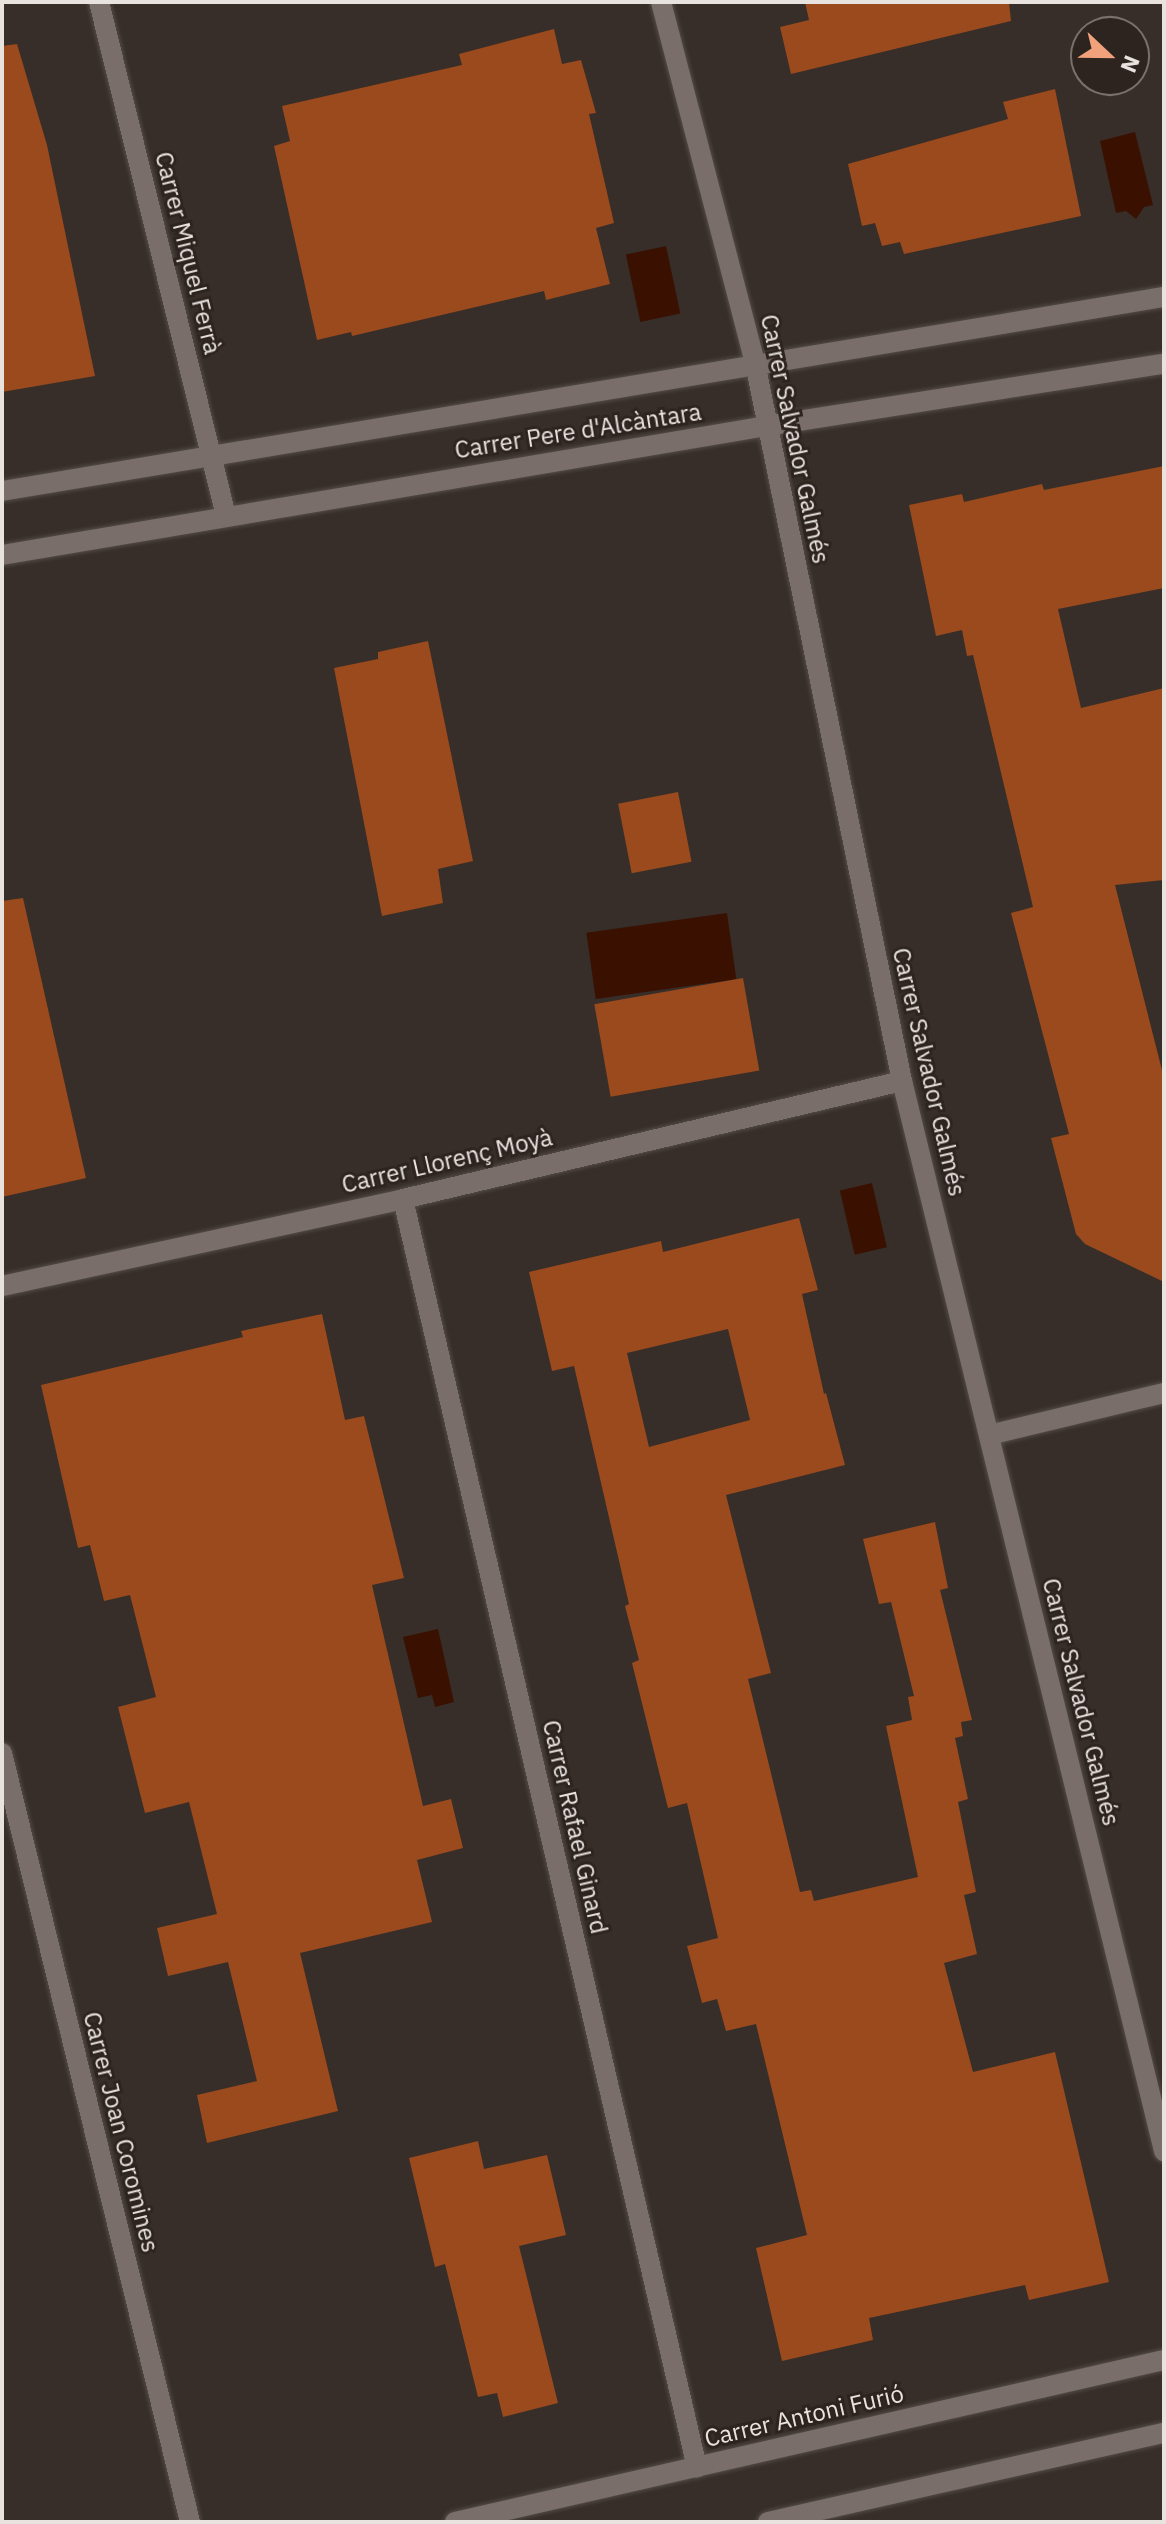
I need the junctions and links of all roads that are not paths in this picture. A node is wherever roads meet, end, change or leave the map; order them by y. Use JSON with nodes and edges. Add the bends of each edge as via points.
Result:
{"nodes":[{"id":1,"x":99,"y":2,"type":"edge"},
{"id":2,"x":661,"y":2,"type":"edge"},
{"id":3,"x":1164,"y":297,"type":"edge"},
{"id":4,"x":755,"y":363,"type":"junction"},
{"id":5,"x":1164,"y":364,"type":"edge"},
{"id":6,"x":766,"y":426,"type":"junction"},
{"id":7,"x":211,"y":456,"type":"junction"},
{"id":8,"x":2,"y":491,"type":"edge"},
{"id":9,"x":226,"y":516,"type":"junction"},
{"id":10,"x":2,"y":555,"type":"edge"},
{"id":11,"x":902,"y":1081,"type":"junction"},
{"id":12,"x":403,"y":1199,"type":"junction"},
{"id":13,"x":2,"y":1286,"type":"edge"},
{"id":14,"x":1164,"y":1393,"type":"edge"},
{"id":15,"x":989,"y":1435,"type":"junction"},
{"id":16,"x":2,"y":1753,"type":"edge"},
{"id":17,"x":1164,"y":2151,"type":"edge"},
{"id":18,"x":1164,"y":2360,"type":"edge"},
{"id":19,"x":1164,"y":2433,"type":"edge"},
{"id":20,"x":697,"y":2467,"type":"junction"},
{"id":21,"x":190,"y":2522,"type":"edge"},
{"id":22,"x":455,"y":2522,"type":"edge"},
{"id":23,"x":768,"y":2522,"type":"edge"}],
"edges":[{"from":1,"to":7,"type":"street","name":"Carrer Miquel Ferrà"},
{"from":2,"to":4,"type":"street","name":"Carrer Salvador Galmés"},
{"from":3,"to":4,"type":"street"},
{"from":4,"to":6,"type":"street","name":"Carrer Salvador Galmés"},
{"from":4,"to":7,"type":"street"},
{"from":5,"to":6,"type":"street","name":"Carrer Pere d'Alcàntara"},
{"from":6,"to":9,"type":"street","name":"Carrer Pere d'Alcàntara"},
{"from":6,"to":11,"type":"street","name":"Carrer Salvador Galmés"},
{"from":7,"to":8,"type":"street"},
{"from":7,"to":9,"type":"street","name":"Carrer Miquel Ferrà"},
{"from":9,"to":10,"type":"street","name":"Carrer Pere d'Alcàntara"},
{"from":11,"to":12,"type":"street","name":"Carrer Llorenç Moyà"},
{"from":11,"to":15,"type":"street","name":"Carrer Salvador Galmés"},
{"from":12,"to":13,"type":"street","name":"Carrer Llorenç Moyà"},
{"from":12,"to":20,"type":"street","name":"Carrer Rafael Ginard"},
{"from":14,"to":15,"type":"street"},
{"from":15,"to":17,"type":"street","name":"Carrer Salvador Galmés"},
{"from":16,"to":21,"type":"street","name":"Carrer Joan Coromines"},
{"from":18,"to":20,"type":"street","name":"Carrer Antoni Furió"},
{"from":19,"to":23,"type":"street"},
{"from":20,"to":22,"type":"street","name":"Carrer Antoni Furió"}]}
